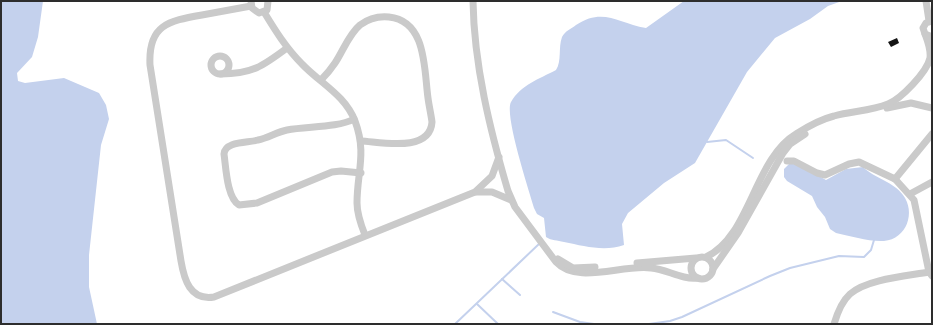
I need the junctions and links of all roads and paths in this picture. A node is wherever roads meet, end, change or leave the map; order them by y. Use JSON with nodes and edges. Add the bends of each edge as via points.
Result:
{"nodes":[{"id":1,"x":473,"y":1,"type":"edge"},
{"id":2,"x":926,"y":1,"type":"edge"},
{"id":3,"x":270,"y":2,"type":"edge"},
{"id":4,"x":251,"y":3,"type":"edge"},
{"id":5,"x":264,"y":12,"type":"junction"},
{"id":6,"x":930,"y":21,"type":"edge"},
{"id":7,"x":928,"y":36,"type":"edge"},
{"id":8,"x":287,"y":48,"type":"junction"},
{"id":9,"x":228,"y":65,"type":"junction"},
{"id":10,"x":932,"y":71,"type":"edge"},
{"id":11,"x":238,"y":73,"type":"junction"},
{"id":12,"x":922,"y":73,"type":"junction"},
{"id":13,"x":221,"y":74,"type":"junction"},
{"id":14,"x":322,"y":80,"type":"junction"},
{"id":15,"x":932,"y":108,"type":"edge"},
{"id":16,"x":847,"y":116,"type":"junction"},
{"id":17,"x":354,"y":119,"type":"junction"},
{"id":18,"x":932,"y":134,"type":"edge"},
{"id":19,"x":360,"y":140,"type":"junction"},
{"id":20,"x":499,"y":157,"type":"junction"},
{"id":21,"x":787,"y":161,"type":"dead end"},
{"id":22,"x":361,"y":173,"type":"junction"},
{"id":23,"x":895,"y":179,"type":"junction"},
{"id":24,"x":932,"y":182,"type":"edge"},
{"id":25,"x":476,"y":192,"type":"junction"},
{"id":26,"x":910,"y":194,"type":"junction"},
{"id":27,"x":511,"y":200,"type":"junction"},
{"id":28,"x":365,"y":235,"type":"junction"},
{"id":29,"x":552,"y":254,"type":"junction"},
{"id":30,"x":706,"y":257,"type":"junction"},
{"id":31,"x":696,"y":258,"type":"junction"},
{"id":32,"x":713,"y":269,"type":"junction"},
{"id":33,"x":931,"y":274,"type":"edge"},
{"id":34,"x":698,"y":278,"type":"junction"},
{"id":35,"x":834,"y":324,"type":"edge"}],
"edges":[{"from":1,"to":20,"type":"street","via":[[479,66]]},
{"from":2,"to":6,"type":"street"},
{"from":3,"to":5,"type":"street"},
{"from":4,"to":5,"type":"street","via":[[257,13]]},
{"from":4,"to":28,"type":"street","via":[[173,20],[160,29],[150,46],[150,65],[180,261],[186,282],[199,296],[214,297]]},
{"from":5,"to":8,"type":"street"},
{"from":6,"to":7,"type":"street","via":[[924,25]]},
{"from":7,"to":12,"type":"street","via":[[930,56],[928,65]]},
{"from":8,"to":11,"type":"street","via":[[261,67]]},
{"from":8,"to":14,"type":"street"},
{"from":9,"to":11,"type":"street"},
{"from":9,"to":13,"type":"street","via":[[226,71]]},
{"from":9,"to":13,"type":"street","via":[[223,57],[213,59],[212,69]]},
{"from":10,"to":12,"type":"street"},
{"from":11,"to":13,"type":"street"},
{"from":12,"to":16,"type":"street","via":[[893,102]]},
{"from":14,"to":17,"type":"street","via":[[348,106]]},
{"from":14,"to":19,"type":"street","via":[[356,29],[368,20],[384,16],[393,18],[414,32],[424,58],[432,117],[431,129],[412,144]]},
{"from":15,"to":16,"type":"street","via":[[911,103]]},
{"from":16,"to":30,"type":"street","via":[[831,117],[800,131],[785,142],[767,167],[728,240]]},
{"from":16,"to":32,"type":"street","via":[[809,132],[786,148],[738,233]]},
{"from":17,"to":19,"type":"street"},
{"from":17,"to":22,"type":"street","via":[[288,130],[230,146],[225,149],[224,154],[231,195],[239,205],[257,203],[332,172]]},
{"from":18,"to":23,"type":"street"},
{"from":19,"to":22,"type":"street"},
{"from":20,"to":25,"type":"street","via":[[492,176]]},
{"from":20,"to":27,"type":"street"},
{"from":21,"to":23,"type":"street","via":[[825,174],[859,162]]},
{"from":22,"to":28,"type":"street","via":[[357,203]]},
{"from":23,"to":26,"type":"street"},
{"from":24,"to":26,"type":"street"},
{"from":25,"to":27,"type":"street","via":[[492,192]]},
{"from":25,"to":28,"type":"street"},
{"from":26,"to":33,"type":"street","via":[[914,200]]},
{"from":27,"to":29,"type":"street"},
{"from":29,"to":31,"type":"street","via":[[564,264],[577,268]]},
{"from":29,"to":34,"type":"street","via":[[563,269],[575,273],[645,267],[684,278]]},
{"from":30,"to":31,"type":"street"},
{"from":30,"to":32,"type":"street","via":[[712,262]]},
{"from":31,"to":34,"type":"street","via":[[691,264],[691,269]]},
{"from":32,"to":34,"type":"street","via":[[708,278]]},
{"from":33,"to":35,"type":"street","via":[[864,286],[849,295],[839,308]]}]}
